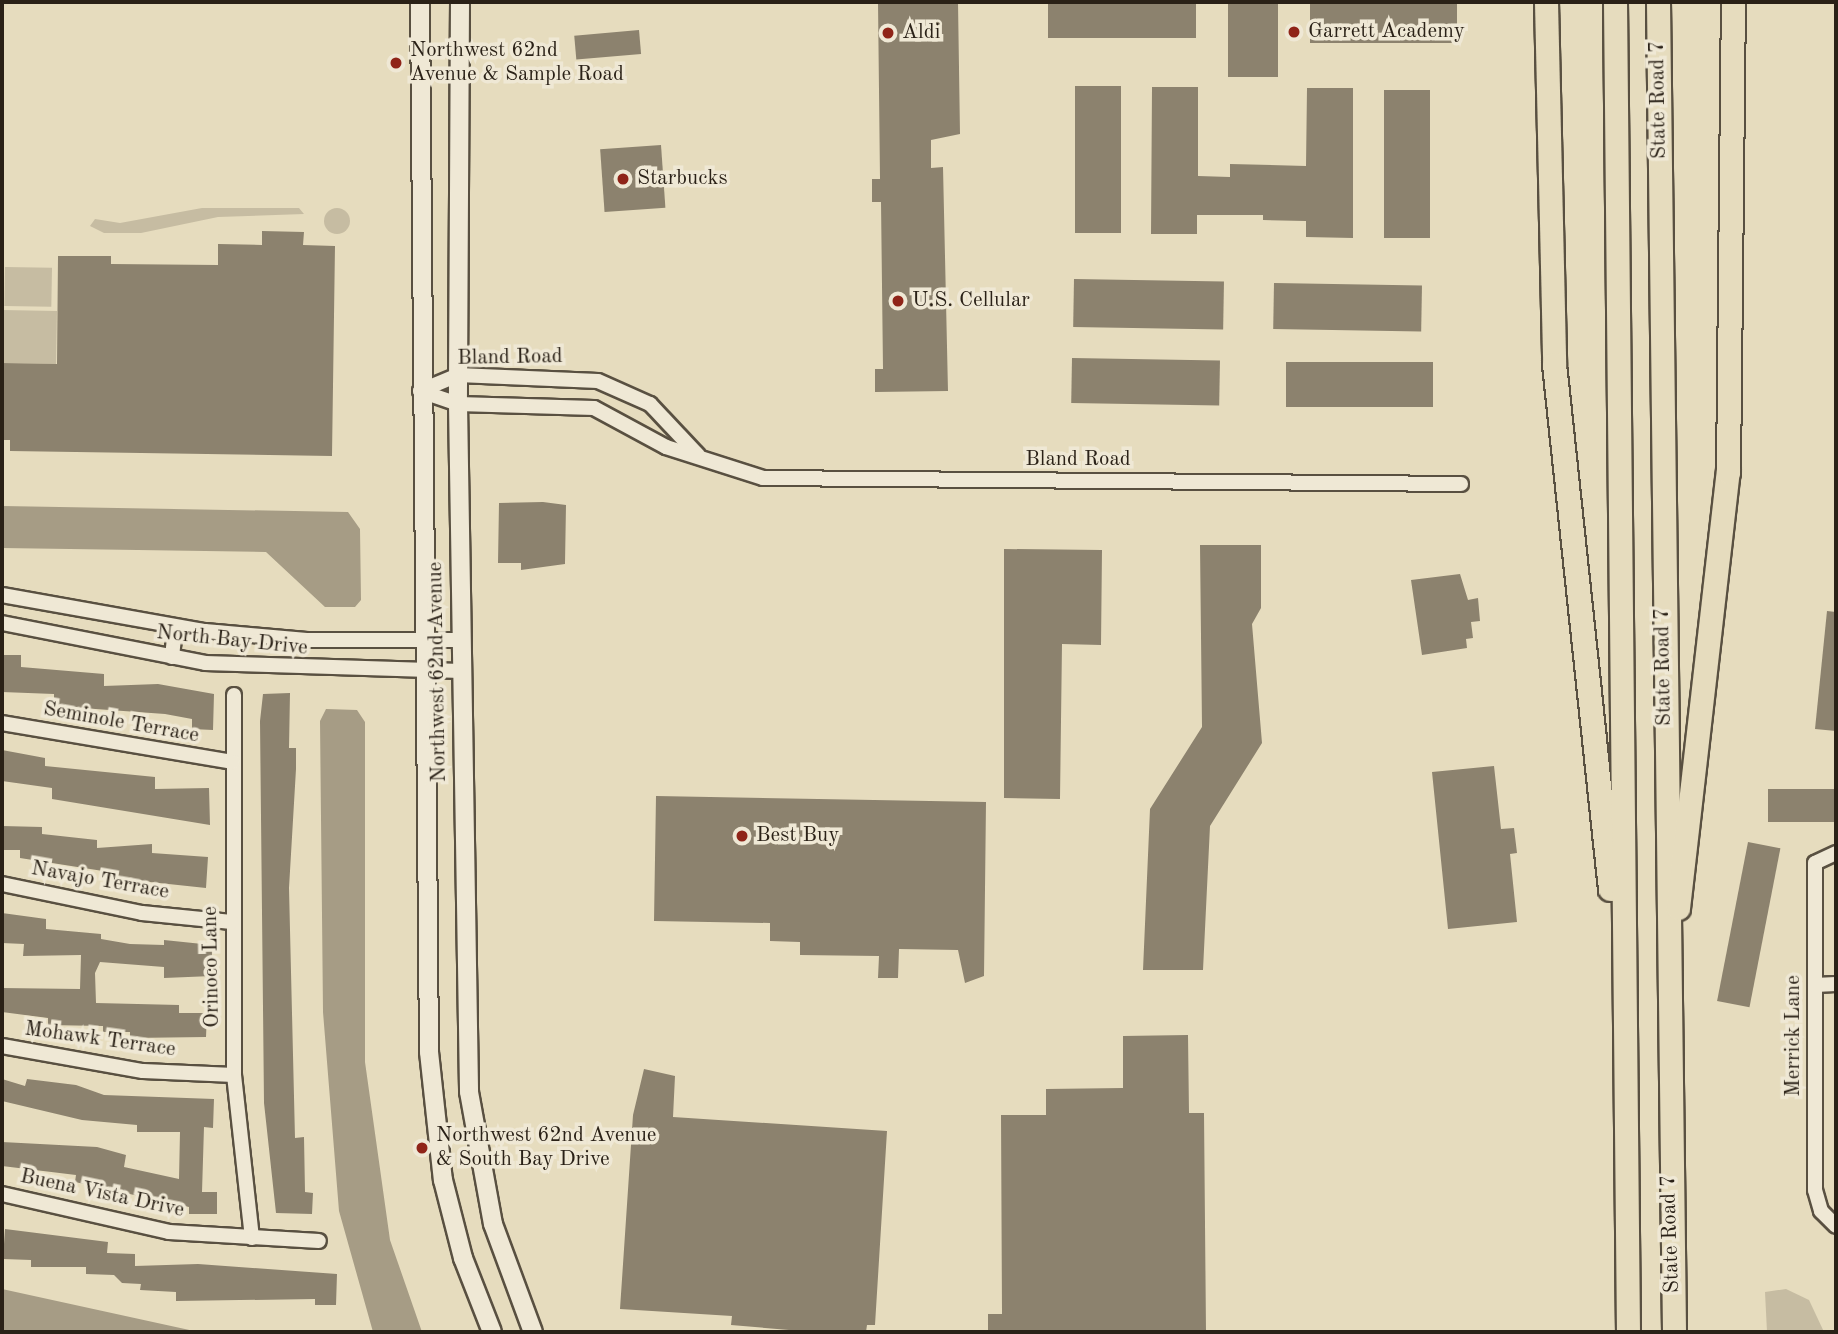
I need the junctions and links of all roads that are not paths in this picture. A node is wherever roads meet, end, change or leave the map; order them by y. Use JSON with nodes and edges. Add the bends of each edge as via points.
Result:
{"nodes":[{"id":1,"x":419,"y":2,"type":"edge"},
{"id":2,"x":460,"y":2,"type":"edge"},
{"id":3,"x":1546,"y":2,"type":"edge"},
{"id":4,"x":1615,"y":2,"type":"edge"},
{"id":5,"x":1658,"y":2,"type":"edge"},
{"id":6,"x":1733,"y":2,"type":"edge"},
{"id":7,"x":458,"y":375,"type":"junction"},
{"id":8,"x":420,"y":391,"type":"junction"},
{"id":9,"x":458,"y":404,"type":"junction"},
{"id":10,"x":698,"y":455,"type":"junction"},
{"id":11,"x":1461,"y":484,"type":"dead end"},
{"id":12,"x":2,"y":595,"type":"edge"},
{"id":13,"x":2,"y":623,"type":"edge"},
{"id":14,"x":176,"y":626,"type":"junction"},
{"id":15,"x":424,"y":639,"type":"junction"},
{"id":16,"x":461,"y":640,"type":"junction"},
{"id":17,"x":172,"y":657,"type":"junction"},
{"id":18,"x":424,"y":671,"type":"junction"},
{"id":19,"x":461,"y":671,"type":"junction"},
{"id":20,"x":234,"y":695,"type":"dead end"},
{"id":21,"x":2,"y":723,"type":"edge"},
{"id":22,"x":233,"y":762,"type":"junction"},
{"id":23,"x":1836,"y":853,"type":"edge"},
{"id":24,"x":2,"y":884,"type":"edge"},
{"id":25,"x":232,"y":922,"type":"junction"},
{"id":26,"x":1836,"y":984,"type":"edge"},
{"id":27,"x":1815,"y":985,"type":"junction"},
{"id":28,"x":1667,"y":994,"type":"junction"},
{"id":29,"x":1624,"y":1007,"type":"junction"},
{"id":30,"x":2,"y":1046,"type":"edge"},
{"id":31,"x":234,"y":1075,"type":"junction"},
{"id":32,"x":2,"y":1194,"type":"edge"},
{"id":33,"x":1836,"y":1226,"type":"edge"},
{"id":34,"x":253,"y":1238,"type":"junction"},
{"id":35,"x":319,"y":1241,"type":"dead end"},
{"id":36,"x":492,"y":1332,"type":"edge"},
{"id":37,"x":533,"y":1332,"type":"edge"},
{"id":38,"x":1628,"y":1332,"type":"edge"},
{"id":39,"x":1674,"y":1332,"type":"edge"}],
"edges":[{"from":1,"to":8,"type":"street","name":"Northwest 62nd Avenue"},
{"from":2,"to":7,"type":"street","name":"Northwest 62nd Avenue"},
{"from":3,"to":29,"type":"main road","via":[[1554,364],[1565,506]]},
{"from":4,"to":29,"type":"main road","name":"State Road 7"},
{"from":5,"to":28,"type":"main road","name":"State Road 7"},
{"from":6,"to":28,"type":"main road","via":[[1728,472]]},
{"from":7,"to":8,"type":"street","name":"Bland Road"},
{"from":7,"to":9,"type":"street","name":"Northwest 62nd Avenue"},
{"from":7,"to":10,"type":"street","name":"Bland Road","via":[[574,378],[609,385],[650,404]]},
{"from":8,"to":9,"type":"street","name":"Bland Road"},
{"from":8,"to":15,"type":"street","name":"Northwest 62nd Avenue"},
{"from":9,"to":10,"type":"street","name":"Bland Road","via":[[594,408],[666,447]]},
{"from":9,"to":16,"type":"street","name":"Northwest 62nd Avenue"},
{"from":10,"to":11,"type":"street","name":"Bland Road","via":[[763,478]]},
{"from":12,"to":14,"type":"street","name":"North Bay Drive"},
{"from":13,"to":17,"type":"street","name":"North Bay Drive"},
{"from":14,"to":15,"type":"street","name":"North Bay Drive","via":[[307,640]]},
{"from":14,"to":17,"type":"street"},
{"from":15,"to":16,"type":"street","name":"North Bay Drive"},
{"from":15,"to":18,"type":"street","name":"Northwest 62nd Avenue"},
{"from":16,"to":19,"type":"street","name":"Northwest 62nd Avenue"},
{"from":17,"to":18,"type":"street","name":"North Bay Drive","via":[[310,671]]},
{"from":18,"to":19,"type":"street","name":"North Bay Drive"},
{"from":18,"to":36,"type":"street","name":"Northwest 62nd Avenue","via":[[432,1100],[453,1220]]},
{"from":19,"to":37,"type":"street","name":"Northwest 62nd Avenue","via":[[469,1092],[493,1224]]},
{"from":20,"to":22,"type":"street","name":"Orinoco Lane"},
{"from":21,"to":22,"type":"street","name":"Seminole Terrace"},
{"from":22,"to":25,"type":"street","name":"Orinoco Lane"},
{"from":23,"to":27,"type":"street","name":"Merrick Lane","via":[[1815,863]]},
{"from":24,"to":25,"type":"street","name":"Navajo Terrace","via":[[142,913]]},
{"from":25,"to":31,"type":"street","name":"Orinoco Lane"},
{"from":26,"to":27,"type":"street"},
{"from":27,"to":33,"type":"street","name":"Merrick Lane","via":[[1815,1190],[1821,1211]]},
{"from":28,"to":39,"type":"main road","name":"State Road 7"},
{"from":29,"to":38,"type":"main road","name":"State Road 7"},
{"from":30,"to":31,"type":"street","name":"Mohawk Terrace","via":[[143,1071]]},
{"from":31,"to":34,"type":"street","name":"Orinoco Lane"},
{"from":32,"to":34,"type":"street","name":"Buena Vista Drive","via":[[169,1233]]},
{"from":34,"to":35,"type":"street","name":"Buena Vista Drive"}]}
